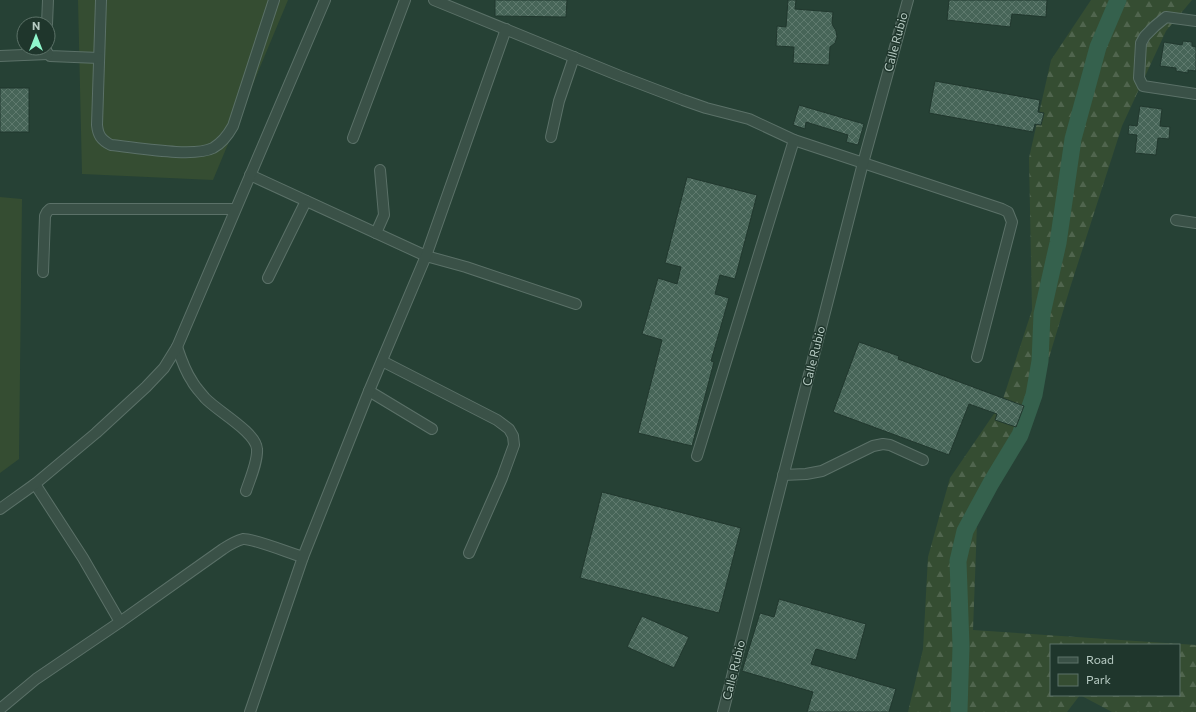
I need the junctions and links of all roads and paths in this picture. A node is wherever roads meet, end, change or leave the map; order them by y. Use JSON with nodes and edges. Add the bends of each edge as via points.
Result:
{"nodes":[{"id":1,"x":48,"y":0,"type":"edge"},
{"id":2,"x":100,"y":0,"type":"edge"},
{"id":3,"x":274,"y":0,"type":"edge"},
{"id":4,"x":325,"y":0,"type":"edge"},
{"id":5,"x":405,"y":0,"type":"edge"},
{"id":6,"x":434,"y":0,"type":"edge"},
{"id":7,"x":908,"y":0,"type":"edge"},
{"id":8,"x":47,"y":16,"type":"edge"},
{"id":9,"x":1196,"y":20,"type":"edge"},
{"id":10,"x":506,"y":29,"type":"junction"},
{"id":11,"x":16,"y":54,"type":"edge"},
{"id":12,"x":0,"y":56,"type":"edge"},
{"id":13,"x":50,"y":56,"type":"edge"},
{"id":14,"x":574,"y":57,"type":"junction"},
{"id":15,"x":99,"y":58,"type":"junction"},
{"id":16,"x":1196,"y":94,"type":"edge"},
{"id":17,"x":551,"y":137,"type":"dead end"},
{"id":18,"x":353,"y":138,"type":"dead end"},
{"id":19,"x":794,"y":140,"type":"junction"},
{"id":20,"x":863,"y":163,"type":"junction"},
{"id":21,"x":380,"y":170,"type":"dead end"},
{"id":22,"x":250,"y":175,"type":"junction"},
{"id":23,"x":306,"y":201,"type":"junction"},
{"id":24,"x":235,"y":210,"type":"junction"},
{"id":25,"x":1176,"y":220,"type":"dead end"},
{"id":26,"x":1196,"y":223,"type":"edge"},
{"id":27,"x":376,"y":233,"type":"junction"},
{"id":28,"x":426,"y":256,"type":"junction"},
{"id":29,"x":43,"y":272,"type":"dead end"},
{"id":30,"x":268,"y":278,"type":"dead end"},
{"id":31,"x":576,"y":304,"type":"dead end"},
{"id":32,"x":177,"y":347,"type":"junction"},
{"id":33,"x":977,"y":357,"type":"dead end"},
{"id":34,"x":382,"y":361,"type":"junction"},
{"id":35,"x":369,"y":390,"type":"junction"},
{"id":36,"x":432,"y":429,"type":"dead end"},
{"id":37,"x":697,"y":456,"type":"dead end"},
{"id":38,"x":923,"y":460,"type":"dead end"},
{"id":39,"x":783,"y":475,"type":"junction"},
{"id":40,"x":35,"y":484,"type":"junction"},
{"id":41,"x":246,"y":491,"type":"dead end"},
{"id":42,"x":0,"y":509,"type":"edge"},
{"id":43,"x":469,"y":553,"type":"dead end"},
{"id":44,"x":303,"y":557,"type":"junction"},
{"id":45,"x":120,"y":622,"type":"junction"},
{"id":46,"x":0,"y":709,"type":"edge"},
{"id":47,"x":250,"y":712,"type":"edge"},
{"id":48,"x":723,"y":712,"type":"edge"}],
"edges":[{"from":1,"to":8,"type":"street"},
{"from":2,"to":15,"type":"street"},
{"from":3,"to":15,"type":"street","via":[[233,126],[224,140],[206,151],[182,152],[111,145],[104,141],[97,132]]},
{"from":4,"to":22,"type":"street"},
{"from":5,"to":18,"type":"street"},
{"from":6,"to":10,"type":"street"},
{"from":7,"to":20,"type":"street","name":"Calle Rubio"},
{"from":9,"to":16,"type":"street","via":[[1166,17],[1145,36],[1141,43],[1139,78],[1143,86]]},
{"from":10,"to":14,"type":"street"},
{"from":10,"to":28,"type":"street"},
{"from":11,"to":12,"type":"street"},
{"from":13,"to":15,"type":"street"},
{"from":14,"to":17,"type":"street","via":[[559,101]]},
{"from":14,"to":19,"type":"street","via":[[683,100],[748,119]]},
{"from":19,"to":20,"type":"street"},
{"from":19,"to":37,"type":"street"},
{"from":20,"to":33,"type":"street","via":[[1002,209],[1011,216],[1012,222]]},
{"from":20,"to":39,"type":"street","name":"Calle Rubio"},
{"from":21,"to":27,"type":"street","via":[[384,215]]},
{"from":22,"to":23,"type":"street"},
{"from":22,"to":24,"type":"street"},
{"from":23,"to":27,"type":"street"},
{"from":23,"to":30,"type":"street"},
{"from":24,"to":29,"type":"street","via":[[50,209],[45,216]]},
{"from":24,"to":32,"type":"street"},
{"from":25,"to":26,"type":"street"},
{"from":27,"to":28,"type":"street"},
{"from":28,"to":31,"type":"street"},
{"from":28,"to":34,"type":"street"},
{"from":32,"to":40,"type":"street","via":[[164,368],[146,387]]},
{"from":32,"to":41,"type":"street","via":[[191,381],[207,400],[255,441],[258,449],[257,458]]},
{"from":34,"to":35,"type":"street"},
{"from":34,"to":43,"type":"street","via":[[497,420],[513,436],[514,445],[502,478]]},
{"from":35,"to":36,"type":"street"},
{"from":35,"to":44,"type":"street"},
{"from":38,"to":39,"type":"street","via":[[883,444],[873,446],[822,471]]},
{"from":39,"to":48,"type":"street","name":"Calle Rubio"},
{"from":40,"to":42,"type":"street"},
{"from":40,"to":45,"type":"street","via":[[83,558]]},
{"from":44,"to":45,"type":"street","via":[[254,541],[236,541]]},
{"from":44,"to":47,"type":"street"},
{"from":45,"to":46,"type":"street","via":[[36,679]]}]}
